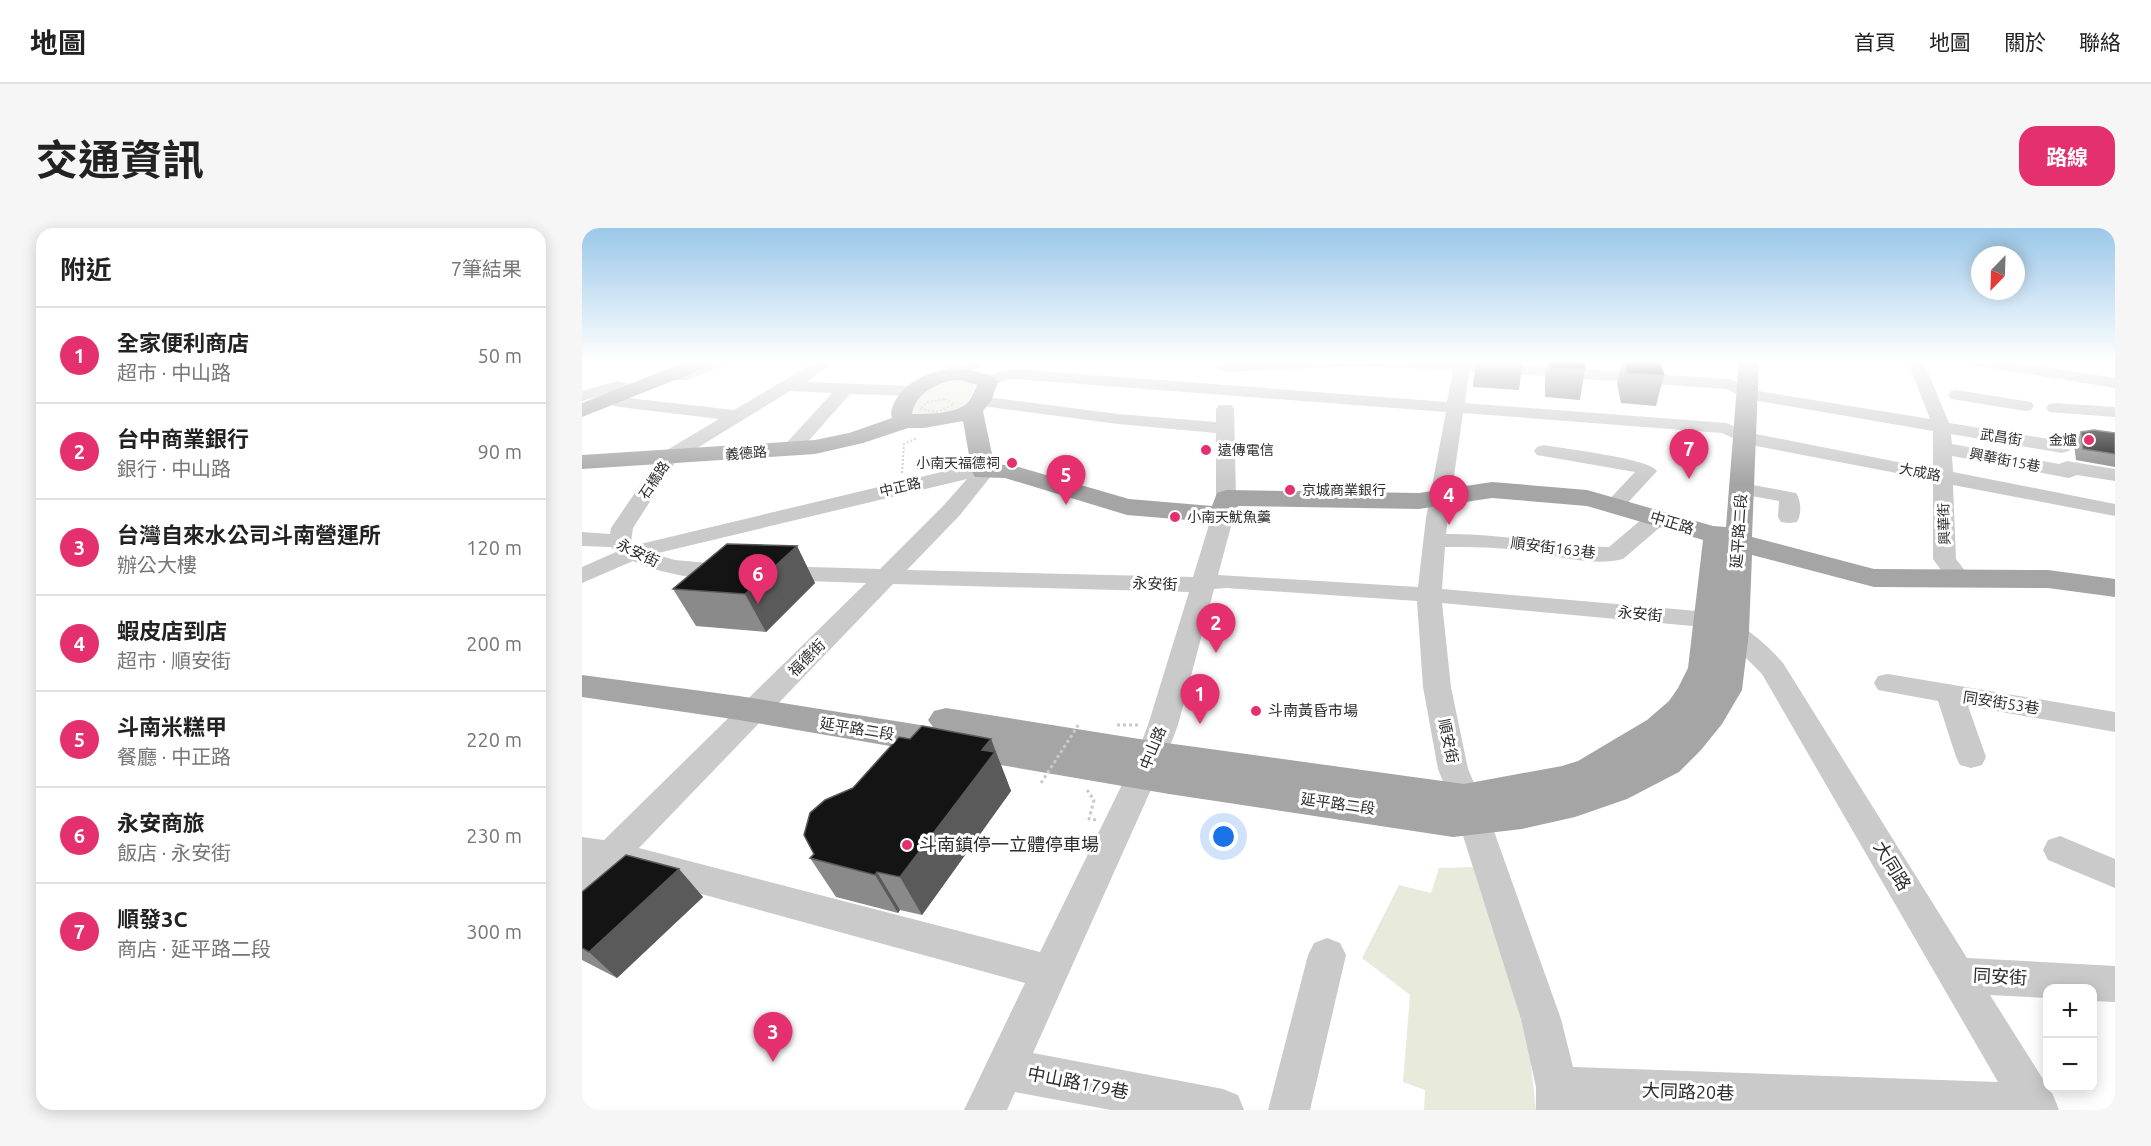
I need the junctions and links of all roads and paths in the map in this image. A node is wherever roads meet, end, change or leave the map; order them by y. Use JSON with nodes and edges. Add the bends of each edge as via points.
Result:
{"nodes":[{"id":1,"x":606,"y":401,"type":"edge"},
{"id":2,"x":611,"y":401,"type":"edge"},
{"id":3,"x":656,"y":401,"type":"edge"},
{"id":4,"x":762,"y":401,"type":"edge"},
{"id":5,"x":834,"y":401,"type":"edge"},
{"id":6,"x":905,"y":401,"type":"edge"},
{"id":7,"x":975,"y":401,"type":"edge"},
{"id":8,"x":980,"y":401,"type":"edge"},
{"id":9,"x":1001,"y":401,"type":"edge"},
{"id":10,"x":1225,"y":401,"type":"edge"},
{"id":11,"x":1377,"y":401,"type":"edge"},
{"id":12,"x":1457,"y":401,"type":"edge"},
{"id":13,"x":1515,"y":401,"type":"edge"},
{"id":14,"x":1737,"y":401,"type":"edge"},
{"id":15,"x":1803,"y":401,"type":"edge"},
{"id":16,"x":1932,"y":401,"type":"edge"},
{"id":17,"x":1996,"y":401,"type":"edge"},
{"id":18,"x":1532,"y":405,"type":"junction"},
{"id":19,"x":2025,"y":406,"type":"dead end"},
{"id":20,"x":1456,"y":407,"type":"junction"},
{"id":21,"x":2055,"y":408,"type":"dead end"},
{"id":22,"x":582,"y":411,"type":"edge"},
{"id":23,"x":2115,"y":412,"type":"edge"},
{"id":24,"x":738,"y":416,"type":"junction"},
{"id":25,"x":582,"y":417,"type":"edge"},
{"id":26,"x":946,"y":419,"type":"junction"},
{"id":27,"x":906,"y":421,"type":"junction"},
{"id":28,"x":1942,"y":427,"type":"junction"},
{"id":29,"x":1225,"y":428,"type":"junction"},
{"id":30,"x":1736,"y":433,"type":"junction"},
{"id":31,"x":1942,"y":448,"type":"junction"},
{"id":32,"x":790,"y":450,"type":"junction"},
{"id":33,"x":1544,"y":451,"type":"dead end"},
{"id":34,"x":669,"y":458,"type":"junction"},
{"id":35,"x":582,"y":462,"type":"edge"},
{"id":36,"x":2068,"y":469,"type":"junction"},
{"id":37,"x":984,"y":472,"type":"junction"},
{"id":38,"x":2115,"y":475,"type":"edge"},
{"id":39,"x":1942,"y":476,"type":"junction"},
{"id":40,"x":901,"y":487,"type":"junction"},
{"id":41,"x":1742,"y":489,"type":"junction"},
{"id":42,"x":1440,"y":500,"type":"junction"},
{"id":43,"x":2078,"y":503,"type":"junction"},
{"id":44,"x":1615,"y":505,"type":"junction"},
{"id":45,"x":1225,"y":507,"type":"junction"},
{"id":46,"x":2115,"y":510,"type":"edge"},
{"id":47,"x":1789,"y":517,"type":"dead end"},
{"id":48,"x":1657,"y":518,"type":"junction"},
{"id":49,"x":582,"y":539,"type":"edge"},
{"id":50,"x":1728,"y":540,"type":"junction"},
{"id":51,"x":1436,"y":541,"type":"junction"},
{"id":52,"x":626,"y":547,"type":"junction"},
{"id":53,"x":582,"y":576,"type":"edge"},
{"id":54,"x":887,"y":577,"type":"junction"},
{"id":55,"x":1959,"y":580,"type":"junction"},
{"id":56,"x":1203,"y":584,"type":"junction"},
{"id":57,"x":2115,"y":588,"type":"edge"},
{"id":58,"x":1430,"y":595,"type":"junction"},
{"id":59,"x":1721,"y":626,"type":"junction"},
{"id":60,"x":582,"y":666,"type":"edge"},
{"id":61,"x":1888,"y":683,"type":"dead end"},
{"id":62,"x":582,"y":686,"type":"edge"},
{"id":63,"x":1950,"y":694,"type":"junction"},
{"id":64,"x":763,"y":702,"type":"junction"},
{"id":65,"x":2115,"y":722,"type":"edge"},
{"id":66,"x":1079,"y":724,"type":"dead end"},
{"id":67,"x":1971,"y":757,"type":"dead end"},
{"id":68,"x":1147,"y":765,"type":"junction"},
{"id":69,"x":1052,"y":784,"type":"dead end"},
{"id":70,"x":1084,"y":788,"type":"dead end"},
{"id":71,"x":1469,"y":809,"type":"junction"},
{"id":72,"x":1089,"y":819,"type":"dead end"},
{"id":73,"x":2060,"y":850,"type":"dead end"},
{"id":74,"x":597,"y":853,"type":"edge"},
{"id":75,"x":2115,"y":873,"type":"edge"},
{"id":76,"x":582,"y":885,"type":"edge"},
{"id":77,"x":1328,"y":955,"type":"dead end"},
{"id":78,"x":1050,"y":972,"type":"junction"},
{"id":79,"x":1957,"y":975,"type":"junction"},
{"id":80,"x":2115,"y":984,"type":"edge"},
{"id":81,"x":1005,"y":1069,"type":"junction"},
{"id":82,"x":1557,"y":1098,"type":"edge"},
{"id":83,"x":2036,"y":1108,"type":"edge"},
{"id":84,"x":985,"y":1110,"type":"edge"},
{"id":85,"x":1222,"y":1110,"type":"edge"},
{"id":86,"x":1290,"y":1110,"type":"edge"}],
"edges":[{"from":1,"to":22,"type":"main road"},
{"from":2,"to":25,"type":"street"},
{"from":3,"to":24,"type":"street"},
{"from":4,"to":24,"type":"street","name":"石橋路"},
{"from":5,"to":32,"type":"street"},
{"from":6,"to":27,"type":"main road","via":[[901,416]]},
{"from":7,"to":26,"type":"main road"},
{"from":8,"to":37,"type":"main road"},
{"from":9,"to":29,"type":"street","via":[[1118,419]]},
{"from":10,"to":29,"type":"street","name":"中山路"},
{"from":11,"to":20,"type":"street"},
{"from":12,"to":20,"type":"street","name":"順安街"},
{"from":13,"to":18,"type":"street"},
{"from":14,"to":30,"type":"main road","name":"延平路二段"},
{"from":15,"to":28,"type":"street","name":"武昌街"},
{"from":16,"to":28,"type":"street","name":"興華街"},
{"from":17,"to":19,"type":"street"},
{"from":18,"to":20,"type":"street"},
{"from":18,"to":30,"type":"street","name":"大成路"},
{"from":20,"to":42,"type":"street","name":"順安街"},
{"from":21,"to":23,"type":"street"},
{"from":24,"to":34,"type":"street","name":"石橋路"},
{"from":26,"to":27,"type":"main road"},
{"from":26,"to":40,"type":"path","via":[[934,430],[904,444]]},
{"from":27,"to":32,"type":"main road","name":"義德路","via":[[835,443]]},
{"from":28,"to":31,"type":"street","name":"興華街"},
{"from":28,"to":36,"type":"street","name":"武昌街","via":[[2069,440]]},
{"from":29,"to":45,"type":"street","name":"中山路"},
{"from":30,"to":39,"type":"street","name":"大成路"},
{"from":30,"to":41,"type":"main road","name":"延平路二段"},
{"from":30,"to":50,"type":"main road","name":"延平路二段"},
{"from":31,"to":36,"type":"street","name":"興華街15巷"},
{"from":31,"to":39,"type":"street","name":"興華街"},
{"from":32,"to":34,"type":"main road","name":"義德路"},
{"from":33,"to":44,"type":"street","via":[[1647,471]]},
{"from":34,"to":35,"type":"main road","name":"義德路"},
{"from":34,"to":52,"type":"street","name":"石橋路","via":[[622,528]]},
{"from":36,"to":38,"type":"street","name":"興華街15巷"},
{"from":36,"to":43,"type":"street"},
{"from":37,"to":40,"type":"street","name":"中正路"},
{"from":37,"to":45,"type":"main road","name":"中正路","via":[[1006,471],[1127,507]]},
{"from":37,"to":54,"type":"street","name":"福德街"},
{"from":39,"to":43,"type":"street","name":"大成路"},
{"from":39,"to":55,"type":"street","name":"興華街","via":[[1946,559]]},
{"from":40,"to":52,"type":"street","name":"中正路"},
{"from":41,"to":47,"type":"street","via":[[1789,497]]},
{"from":41,"to":50,"type":"main road","name":"延平路二段"},
{"from":42,"to":44,"type":"main road","name":"中正路","via":[[1492,490],[1587,498]]},
{"from":42,"to":45,"type":"main road","name":"中正路"},
{"from":42,"to":51,"type":"street","name":"順安街"},
{"from":43,"to":46,"type":"street","name":"大成路"},
{"from":44,"to":48,"type":"main road","name":"中正路"},
{"from":45,"to":56,"type":"street","name":"中山路"},
{"from":48,"to":50,"type":"main road","name":"中正路"},
{"from":48,"to":51,"type":"street","name":"順安街163巷","via":[[1615,554],[1480,540]]},
{"from":49,"to":52,"type":"street","name":"永安街"},
{"from":50,"to":55,"type":"main road","name":"中正路","via":[[1874,578]]},
{"from":50,"to":59,"type":"main road","name":"延平路二段"},
{"from":51,"to":58,"type":"street","name":"順安街"},
{"from":52,"to":53,"type":"street","name":"中正路"},
{"from":52,"to":54,"type":"street","name":"永安街","via":[[652,562],[683,569]]},
{"from":54,"to":56,"type":"street","name":"永安街"},
{"from":54,"to":64,"type":"street","name":"福德街"},
{"from":55,"to":57,"type":"main road","name":"中正路","via":[[2048,579]]},
{"from":56,"to":58,"type":"street","name":"永安街","via":[[1226,581]]},
{"from":56,"to":68,"type":"street","name":"中山路","via":[[1163,725]]},
{"from":58,"to":59,"type":"street","name":"永安街"},
{"from":58,"to":71,"type":"street","name":"順安街","via":[[1437,687],[1454,770]]},
{"from":59,"to":71,"type":"main road","name":"延平路二段","via":[[1725,690],[1710,715],[1666,762],[1613,789],[1575,802],[1522,814]]},
{"from":59,"to":79,"type":"street","name":"大同路","via":[[1758,650],[1790,695]]},
{"from":60,"to":64,"type":"main road","name":"延平路二段"},
{"from":61,"to":63,"type":"street","name":"同安街53巷"},
{"from":62,"to":64,"type":"main road","name":"延平路二段"},
{"from":63,"to":65,"type":"street","name":"同安街53巷"},
{"from":63,"to":67,"type":"street"},
{"from":64,"to":68,"type":"main road","name":"延平路二段"},
{"from":64,"to":74,"type":"street","name":"福德街"},
{"from":66,"to":69,"type":"path","bridge":true,"via":[[1041,783]]},
{"from":68,"to":71,"type":"main road","name":"延平路二段","via":[[1454,821]]},
{"from":68,"to":78,"type":"street","name":"中山路"},
{"from":70,"to":72,"type":"path","via":[[1096,801]]},
{"from":71,"to":82,"type":"street","name":"順安街","via":[[1541,1019]]},
{"from":73,"to":75,"type":"street"},
{"from":74,"to":76,"type":"street","name":"福德街"},
{"from":74,"to":78,"type":"street"},
{"from":77,"to":86,"type":"street"},
{"from":78,"to":81,"type":"street","name":"中山路"},
{"from":79,"to":80,"type":"street","name":"同安街"},
{"from":79,"to":83,"type":"street","name":"大同路"},
{"from":81,"to":84,"type":"street","name":"中山路"},
{"from":81,"to":85,"type":"street","name":"中山路179巷"},
{"from":82,"to":83,"type":"street","name":"大同路20巷"}]}
